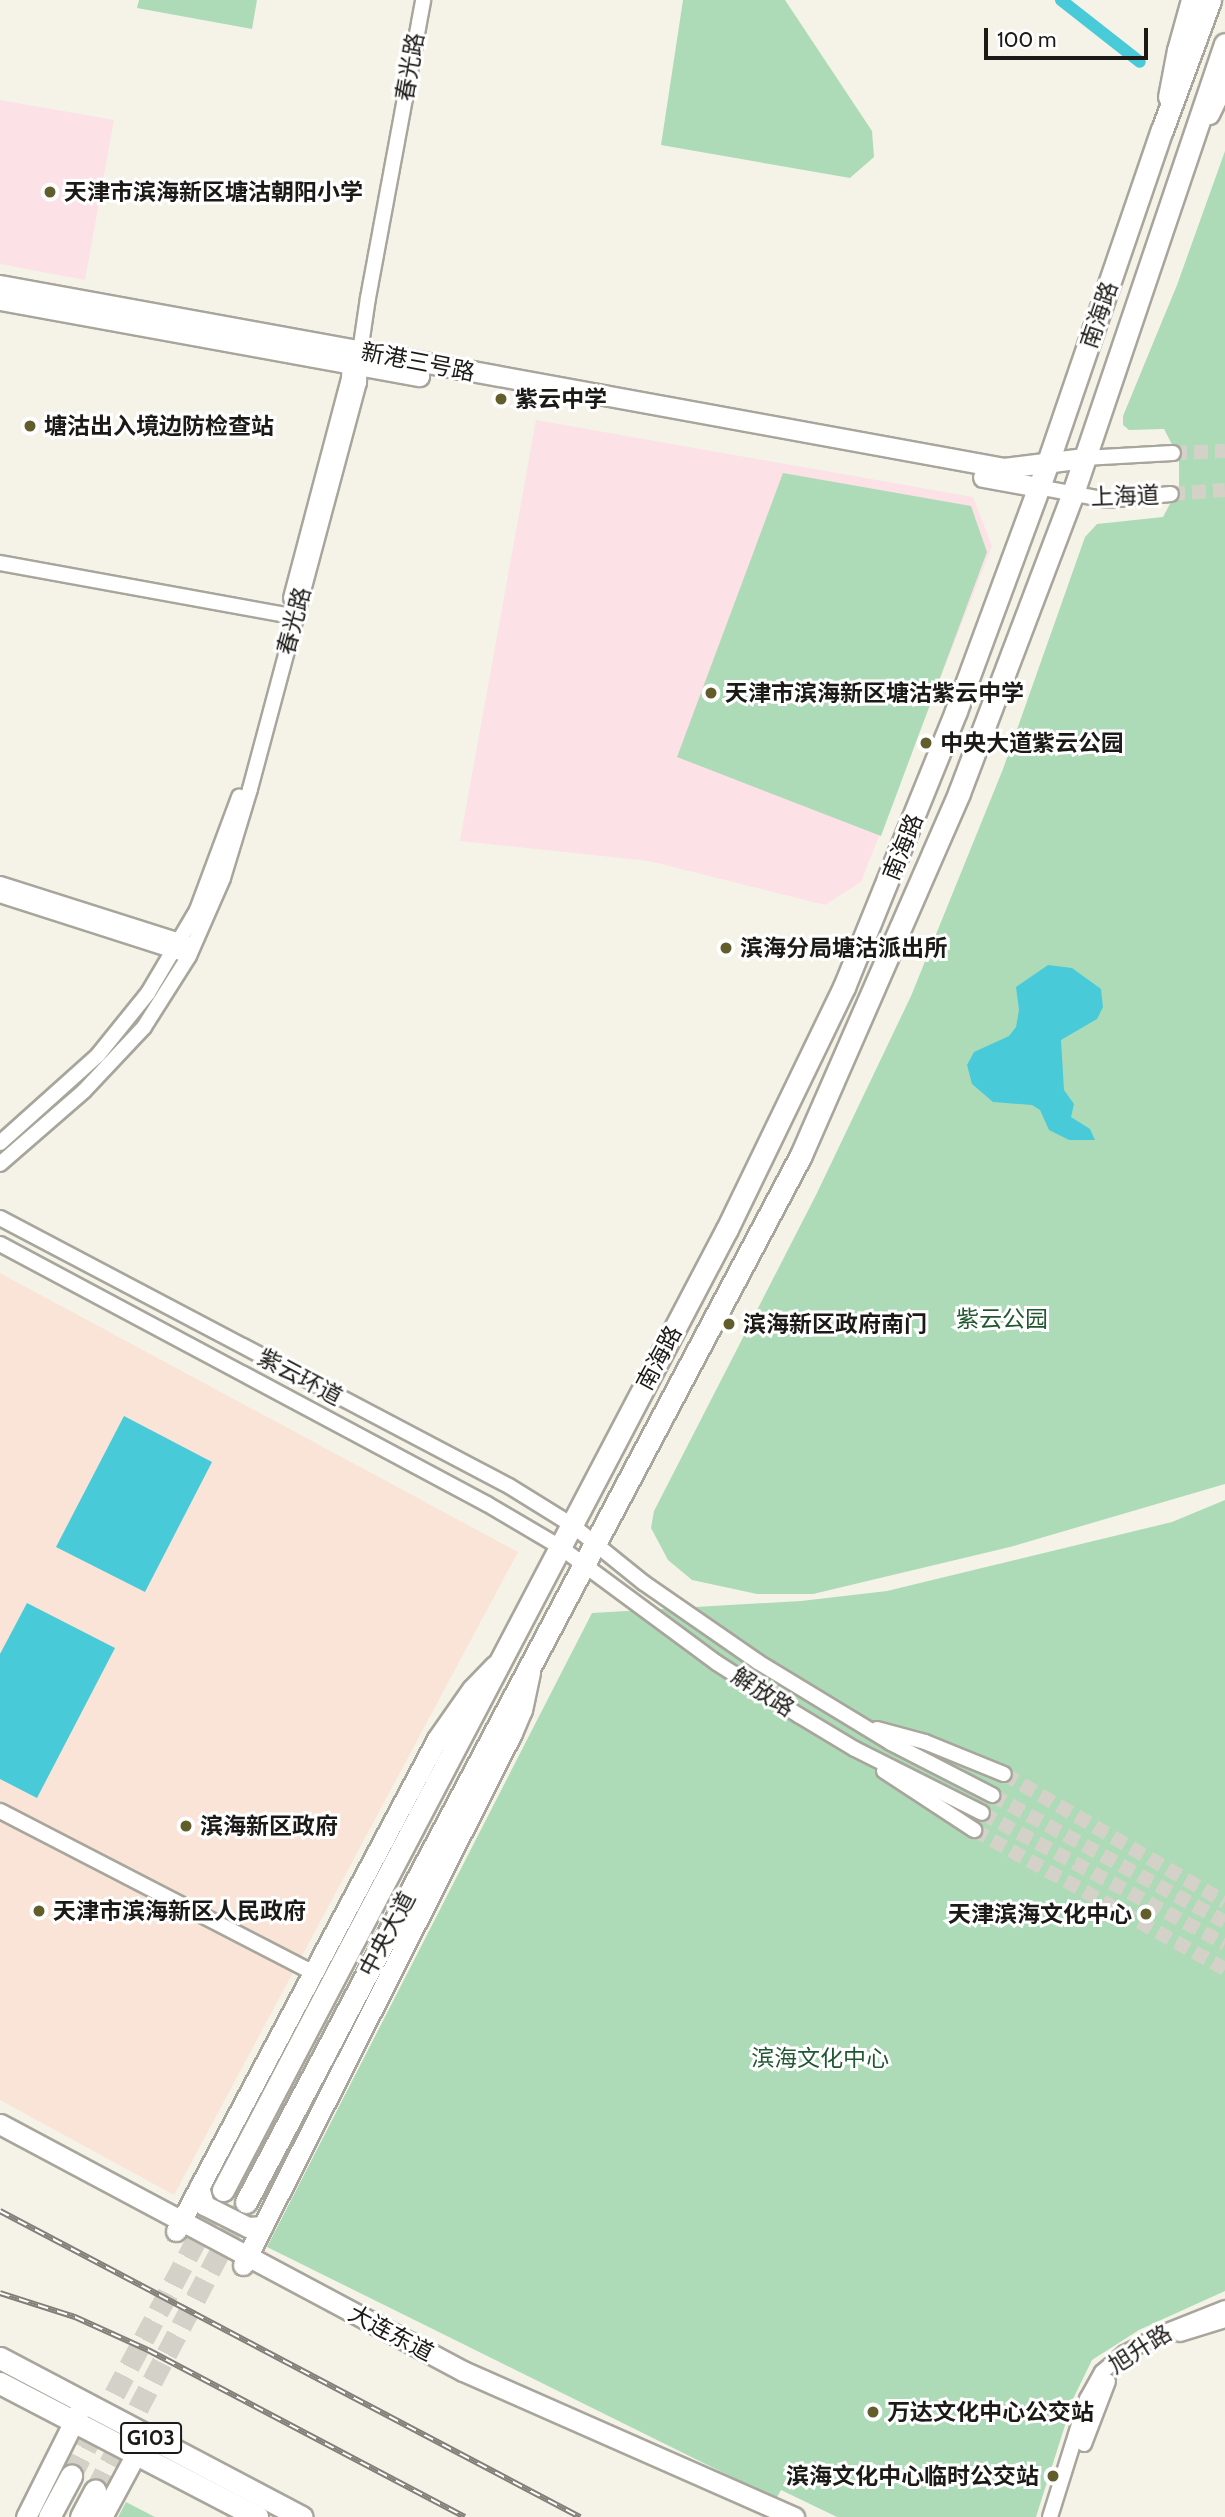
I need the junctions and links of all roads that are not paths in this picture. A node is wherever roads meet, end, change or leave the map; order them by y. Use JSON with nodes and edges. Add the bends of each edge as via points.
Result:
{"nodes":[{"id":1,"x":414,"y":0,"type":"edge"},
{"id":2,"x":423,"y":0,"type":"edge"},
{"id":3,"x":1191,"y":0,"type":"edge"},
{"id":4,"x":1210,"y":0,"type":"edge"},
{"id":5,"x":1225,"y":44,"type":"edge"},
{"id":6,"x":1225,"y":81,"type":"edge"},
{"id":7,"x":1162,"y":130,"type":"junction"},
{"id":8,"x":1187,"y":151,"type":"junction"},
{"id":9,"x":0,"y":285,"type":"edge"},
{"id":10,"x":0,"y":300,"type":"edge"},
{"id":11,"x":355,"y":357,"type":"junction"},
{"id":12,"x":1172,"y":453,"type":"tunnel mouth"},
{"id":13,"x":1084,"y":458,"type":"junction"},
{"id":14,"x":1047,"y":465,"type":"junction"},
{"id":15,"x":1038,"y":487,"type":"junction"},
{"id":16,"x":1171,"y":495,"type":"tunnel mouth"},
{"id":17,"x":1072,"y":496,"type":"junction"},
{"id":18,"x":0,"y":563,"type":"edge"},
{"id":19,"x":291,"y":616,"type":"junction"},
{"id":20,"x":0,"y":884,"type":"edge"},
{"id":21,"x":0,"y":895,"type":"edge"},
{"id":22,"x":177,"y":945,"type":"junction"},
{"id":23,"x":192,"y":951,"type":"junction"},
{"id":24,"x":0,"y":1143,"type":"edge"},
{"id":25,"x":0,"y":1164,"type":"edge"},
{"id":26,"x":0,"y":1218,"type":"edge"},
{"id":27,"x":0,"y":1244,"type":"edge"},
{"id":28,"x":572,"y":1525,"type":"junction"},
{"id":29,"x":596,"y":1543,"type":"junction"},
{"id":30,"x":559,"y":1547,"type":"junction"},
{"id":31,"x":585,"y":1565,"type":"junction"},
{"id":32,"x":505,"y":1654,"type":"junction"},
{"id":33,"x":531,"y":1668,"type":"junction"},
{"id":34,"x":863,"y":1726,"type":"junction"},
{"id":35,"x":855,"y":1749,"type":"junction"},
{"id":36,"x":1004,"y":1774,"type":"tunnel mouth"},
{"id":37,"x":992,"y":1795,"type":"tunnel mouth"},
{"id":38,"x":0,"y":1811,"type":"edge"},
{"id":39,"x":982,"y":1814,"type":"tunnel mouth"},
{"id":40,"x":974,"y":1830,"type":"tunnel mouth"},
{"id":41,"x":312,"y":1972,"type":"junction"},
{"id":42,"x":0,"y":2124,"type":"edge"},
{"id":43,"x":0,"y":2137,"type":"edge"},
{"id":44,"x":198,"y":2187,"type":"junction"},
{"id":45,"x":223,"y":2190,"type":"tunnel mouth"},
{"id":46,"x":246,"y":2202,"type":"tunnel mouth"},
{"id":47,"x":179,"y":2226,"type":"junction"},
{"id":48,"x":263,"y":2226,"type":"junction"},
{"id":49,"x":245,"y":2260,"type":"junction"},
{"id":50,"x":1225,"y":2308,"type":"edge"},
{"id":51,"x":1225,"y":2320,"type":"edge"},
{"id":52,"x":0,"y":2358,"type":"edge"},
{"id":53,"x":0,"y":2383,"type":"edge"},
{"id":54,"x":84,"y":2402,"type":"junction"},
{"id":55,"x":74,"y":2422,"type":"junction"},
{"id":56,"x":141,"y":2445,"type":"junction"},
{"id":57,"x":1073,"y":2462,"type":"junction"},
{"id":58,"x":71,"y":2476,"type":"tunnel mouth"},
{"id":59,"x":95,"y":2491,"type":"tunnel mouth"},
{"id":60,"x":26,"y":2517,"type":"edge"},
{"id":61,"x":49,"y":2517,"type":"edge"},
{"id":62,"x":81,"y":2517,"type":"edge"},
{"id":63,"x":103,"y":2517,"type":"edge"},
{"id":64,"x":257,"y":2517,"type":"edge"},
{"id":65,"x":302,"y":2517,"type":"edge"},
{"id":66,"x":762,"y":2517,"type":"edge"},
{"id":67,"x":794,"y":2517,"type":"edge"},
{"id":68,"x":1050,"y":2517,"type":"edge"},
{"id":69,"x":1060,"y":2517,"type":"edge"}],
"edges":[{"from":1,"to":11,"type":"street","name":"春光路"},
{"from":2,"to":11,"type":"street","name":"春光路"},
{"from":3,"to":7,"type":"main road"},
{"from":4,"to":7,"type":"highway","name":"南海路"},
{"from":5,"to":8,"type":"highway","name":"南海路"},
{"from":6,"to":8,"type":"main road"},
{"from":7,"to":14,"type":"highway","name":"南海路"},
{"from":8,"to":13,"type":"highway","name":"南海路"},
{"from":9,"to":11,"type":"main road","name":"新港三号路"},
{"from":10,"to":11,"type":"main road","name":"新港三号路"},
{"from":11,"to":14,"type":"main road","name":"新港三号路","via":[[1003,468]]},
{"from":11,"to":15,"type":"main road","name":"新港三号路"},
{"from":11,"to":19,"type":"street","name":"春光路"},
{"from":12,"to":13,"type":"street","name":"上海道"},
{"from":13,"to":14,"type":"main road","name":"新港三号路"},
{"from":13,"to":17,"type":"highway","name":"南海路"},
{"from":14,"to":15,"type":"highway","name":"南海路"},
{"from":15,"to":17,"type":"street","name":"上海道"},
{"from":15,"to":28,"type":"highway","name":"南海路","via":[[956,711],[844,987],[770,1145]]},
{"from":16,"to":17,"type":"street","name":"上海道","via":[[1107,500]]},
{"from":17,"to":29,"type":"highway","name":"南海路","via":[[959,793],[801,1155]]},
{"from":18,"to":19,"type":"street"},
{"from":19,"to":22,"type":"street","name":"春光路","via":[[243,788],[212,875]]},
{"from":19,"to":23,"type":"street","name":"春光路","via":[[236,839]]},
{"from":20,"to":22,"type":"street"},
{"from":21,"to":22,"type":"street"},
{"from":22,"to":23,"type":"street"},
{"from":22,"to":24,"type":"street","name":"春光路","via":[[128,1021],[98,1055]]},
{"from":23,"to":25,"type":"street","name":"春光路","via":[[151,1017],[114,1060]]},
{"from":26,"to":28,"type":"street","name":"紫云环道","via":[[441,1450]]},
{"from":27,"to":30,"type":"street","name":"紫云环道","via":[[332,1419]]},
{"from":28,"to":29,"type":"street","name":"紫云环道"},
{"from":28,"to":30,"type":"highway","name":"南海路"},
{"from":29,"to":31,"type":"highway","name":"南海路"},
{"from":29,"to":34,"type":"street","name":"解放路","via":[[700,1623]]},
{"from":30,"to":31,"type":"street","name":"解放路"},
{"from":30,"to":32,"type":"highway","name":"南海路"},
{"from":31,"to":33,"type":"highway","name":"南海路"},
{"from":31,"to":35,"type":"street","name":"解放路","via":[[717,1662]]},
{"from":32,"to":41,"type":"main road","via":[[472,1689],[437,1739]]},
{"from":32,"to":45,"type":"highway","name":"中央大道"},
{"from":33,"to":46,"type":"highway","name":"中央大道"},
{"from":33,"to":48,"type":"main road","via":[[512,1732]]},
{"from":34,"to":36,"type":"street","via":[[925,1742]]},
{"from":34,"to":37,"type":"street","name":"解放路"},
{"from":35,"to":39,"type":"street","name":"解放路"},
{"from":35,"to":40,"type":"street","via":[[909,1791]]},
{"from":38,"to":41,"type":"street"},
{"from":41,"to":44,"type":"main road"},
{"from":42,"to":47,"type":"main road","name":"大连东道"},
{"from":43,"to":47,"type":"main road","name":"大连东道"},
{"from":44,"to":47,"type":"main road"},
{"from":44,"to":48,"type":"main road","via":[[204,2205],[248,2227]]},
{"from":47,"to":49,"type":"main road","name":"大连东道"},
{"from":48,"to":49,"type":"main road"},
{"from":49,"to":66,"type":"main road","name":"大连东道","via":[[508,2404]]},
{"from":49,"to":67,"type":"main road","name":"大连东道","via":[[463,2371]]},
{"from":50,"to":57,"type":"street","name":"旭升路","via":[[1160,2334],[1109,2365],[1087,2399]]},
{"from":51,"to":57,"type":"street","name":"旭升路","via":[[1168,2339],[1110,2378]]},
{"from":52,"to":54,"type":"highway","number":"G103"},
{"from":53,"to":55,"type":"highway","number":"G103"},
{"from":54,"to":55,"type":"main road"},
{"from":54,"to":56,"type":"highway","number":"G103"},
{"from":55,"to":56,"type":"highway","number":"G103"},
{"from":55,"to":60,"type":"main road"},
{"from":56,"to":63,"type":"main road"},
{"from":56,"to":64,"type":"highway","number":"G103"},
{"from":56,"to":65,"type":"highway","number":"G103"},
{"from":57,"to":68,"type":"street"},
{"from":57,"to":69,"type":"street"},
{"from":58,"to":61,"type":"highway"},
{"from":59,"to":62,"type":"highway"}]}
